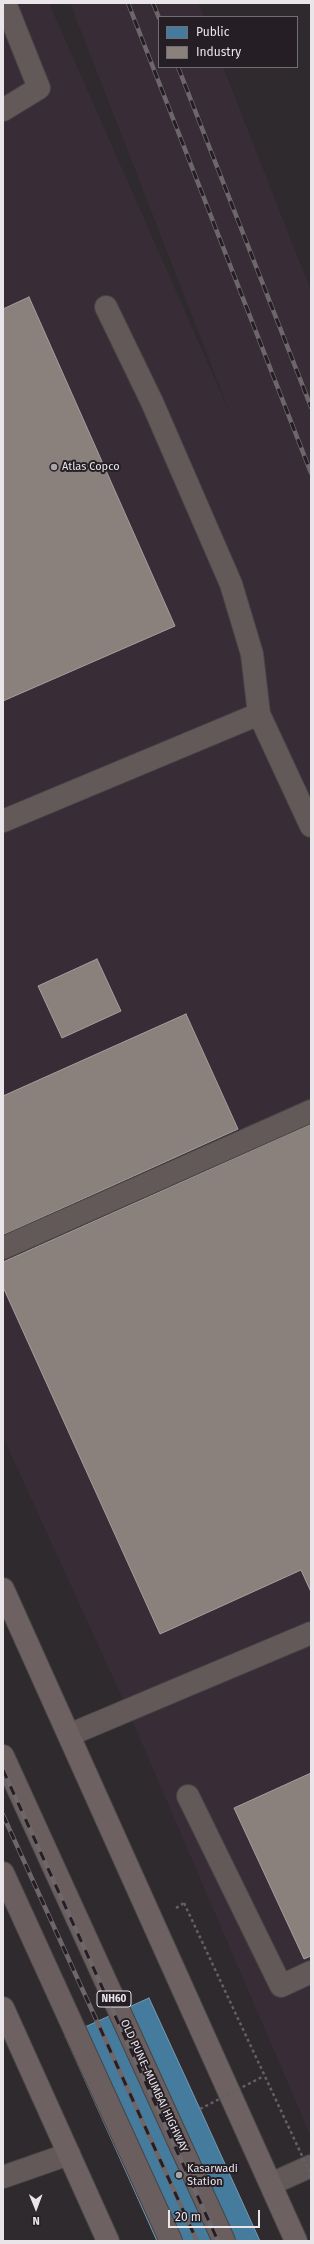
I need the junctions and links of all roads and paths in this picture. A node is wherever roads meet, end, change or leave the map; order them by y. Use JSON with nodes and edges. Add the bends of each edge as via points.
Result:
{"nodes":[{"id":1,"x":5,"y":3,"type":"edge"},
{"id":2,"x":3,"y":110,"type":"edge"},
{"id":3,"x":106,"y":307,"type":"dead end"},
{"id":4,"x":259,"y":714,"type":"junction"},
{"id":5,"x":3,"y":821,"type":"edge"},
{"id":6,"x":311,"y":826,"type":"edge"},
{"id":7,"x":311,"y":1110,"type":"edge"},
{"id":8,"x":3,"y":1248,"type":"edge"},
{"id":9,"x":3,"y":1589,"type":"edge"},
{"id":10,"x":311,"y":1633,"type":"edge"},
{"id":11,"x":69,"y":1735,"type":"junction"},
{"id":12,"x":3,"y":1756,"type":"edge"},
{"id":13,"x":188,"y":1796,"type":"dead end"},
{"id":14,"x":3,"y":1873,"type":"edge"},
{"id":15,"x":184,"y":1903,"type":"dead end"},
{"id":16,"x":311,"y":1972,"type":"edge"},
{"id":17,"x":3,"y":2008,"type":"edge"},
{"id":18,"x":264,"y":2076,"type":"junction"},
{"id":19,"x":200,"y":2109,"type":"dead end"},
{"id":20,"x":69,"y":2154,"type":"junction"},
{"id":21,"x":311,"y":2166,"type":"edge"},
{"id":22,"x":311,"y":2175,"type":"edge"},
{"id":23,"x":3,"y":2177,"type":"edge"},
{"id":24,"x":271,"y":2184,"type":"junction"},
{"id":25,"x":108,"y":2241,"type":"edge"},
{"id":26,"x":171,"y":2241,"type":"edge"},
{"id":27,"x":224,"y":2241,"type":"edge"},
{"id":28,"x":296,"y":2241,"type":"edge"}],
"edges":[{"from":1,"to":2,"type":"lane","via":[[39,88]]},
{"from":3,"to":4,"type":"lane","via":[[152,402],[231,584],[252,654]]},
{"from":4,"to":5,"type":"lane"},
{"from":4,"to":6,"type":"lane"},
{"from":7,"to":8,"type":"lane"},
{"from":9,"to":11,"type":"main road"},
{"from":10,"to":11,"type":"lane"},
{"from":11,"to":24,"type":"main road"},
{"from":12,"to":27,"type":"highway","name":"OLD PUNE–MUMBAI HIGHWAY","number":"NH60"},
{"from":13,"to":16,"type":"lane","via":[[280,1986]]},
{"from":14,"to":26,"type":"highway"},
{"from":15,"to":18,"type":"path","bridge":true},
{"from":17,"to":20,"type":"main road"},
{"from":18,"to":19,"type":"path","bridge":true},
{"from":18,"to":22,"type":"path","bridge":true},
{"from":20,"to":23,"type":"lane"},
{"from":20,"to":25,"type":"main road"},
{"from":21,"to":24,"type":"lane"},
{"from":24,"to":28,"type":"main road"}]}
